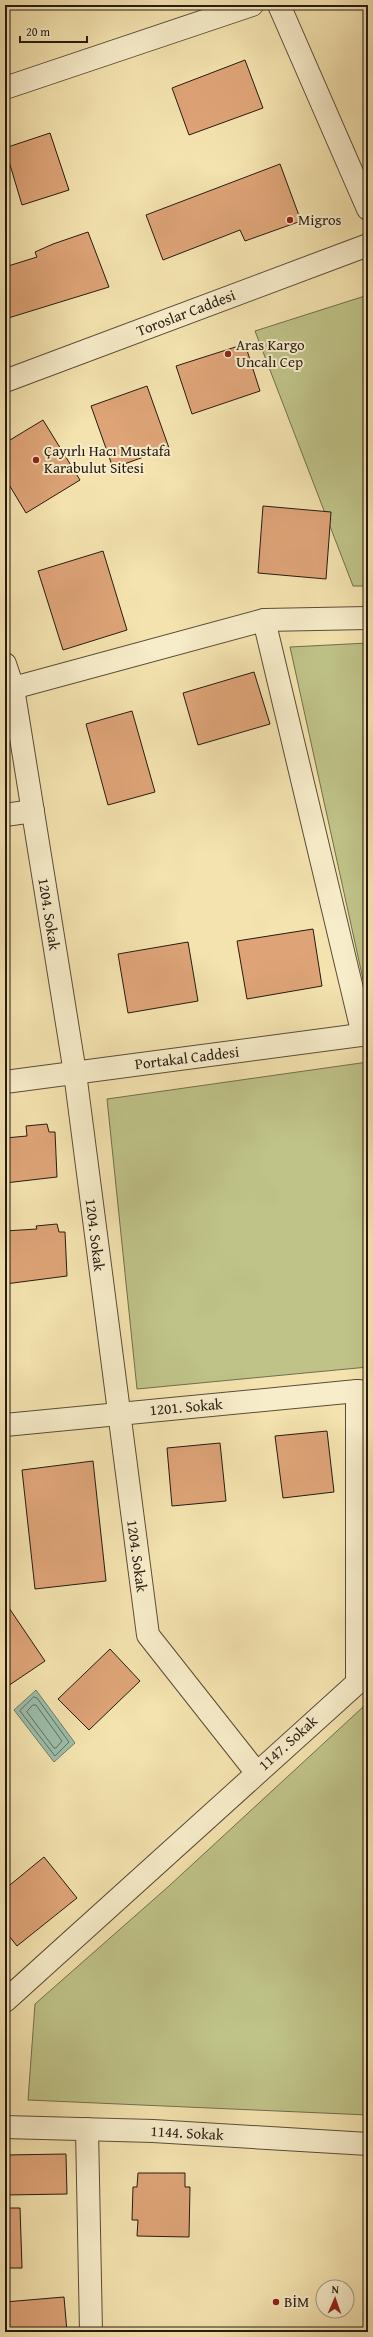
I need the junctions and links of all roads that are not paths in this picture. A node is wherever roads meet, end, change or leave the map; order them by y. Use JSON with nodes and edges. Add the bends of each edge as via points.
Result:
{"nodes":[{"id":1,"x":252,"y":5,"type":"edge"},
{"id":2,"x":279,"y":5,"type":"edge"},
{"id":3,"x":5,"y":88,"type":"edge"},
{"id":4,"x":368,"y":209,"type":"edge"},
{"id":5,"x":368,"y":245,"type":"edge"},
{"id":6,"x":5,"y":381,"type":"edge"},
{"id":7,"x":368,"y":618,"type":"edge"},
{"id":8,"x":264,"y":620,"type":"junction"},
{"id":9,"x":5,"y":664,"type":"edge"},
{"id":10,"x":13,"y":688,"type":"junction"},
{"id":11,"x":33,"y":811,"type":"junction"},
{"id":12,"x":5,"y":815,"type":"edge"},
{"id":13,"x":366,"y":1035,"type":"edge"},
{"id":14,"x":75,"y":1073,"type":"junction"},
{"id":15,"x":5,"y":1082,"type":"edge"},
{"id":16,"x":362,"y":1391,"type":"edge"},
{"id":17,"x":118,"y":1413,"type":"junction"},
{"id":18,"x":5,"y":1425,"type":"edge"},
{"id":19,"x":256,"y":1772,"type":"junction"},
{"id":20,"x":5,"y":2001,"type":"edge"},
{"id":21,"x":5,"y":2127,"type":"edge"},
{"id":22,"x":87,"y":2129,"type":"junction"},
{"id":23,"x":368,"y":2144,"type":"edge"},
{"id":24,"x":91,"y":2332,"type":"edge"}],
"edges":[{"from":1,"to":3,"type":"street"},
{"from":2,"to":4,"type":"street"},
{"from":5,"to":6,"type":"street","name":"Toroslar Caddesi"},
{"from":7,"to":8,"type":"street"},
{"from":8,"to":10,"type":"street"},
{"from":8,"to":13,"type":"street"},
{"from":9,"to":10,"type":"street","name":"1204. Sokak"},
{"from":10,"to":11,"type":"street","name":"1204. Sokak"},
{"from":11,"to":12,"type":"street"},
{"from":11,"to":14,"type":"street","name":"1204. Sokak"},
{"from":13,"to":14,"type":"street","name":"Portakal Caddesi"},
{"from":14,"to":15,"type":"street","name":"Portakal Caddesi"},
{"from":14,"to":17,"type":"street","name":"1204. Sokak"},
{"from":16,"to":17,"type":"street","name":"1201. Sokak"},
{"from":16,"to":19,"type":"street","name":"1147. Sokak","via":[[356,1683]]},
{"from":17,"to":18,"type":"street","name":"1201. Sokak"},
{"from":17,"to":19,"type":"street","name":"1204. Sokak","via":[[148,1635]]},
{"from":19,"to":20,"type":"street","name":"1147. Sokak"},
{"from":21,"to":22,"type":"street","name":"1144. Sokak"},
{"from":22,"to":23,"type":"street","name":"1144. Sokak"},
{"from":22,"to":24,"type":"street"}]}
